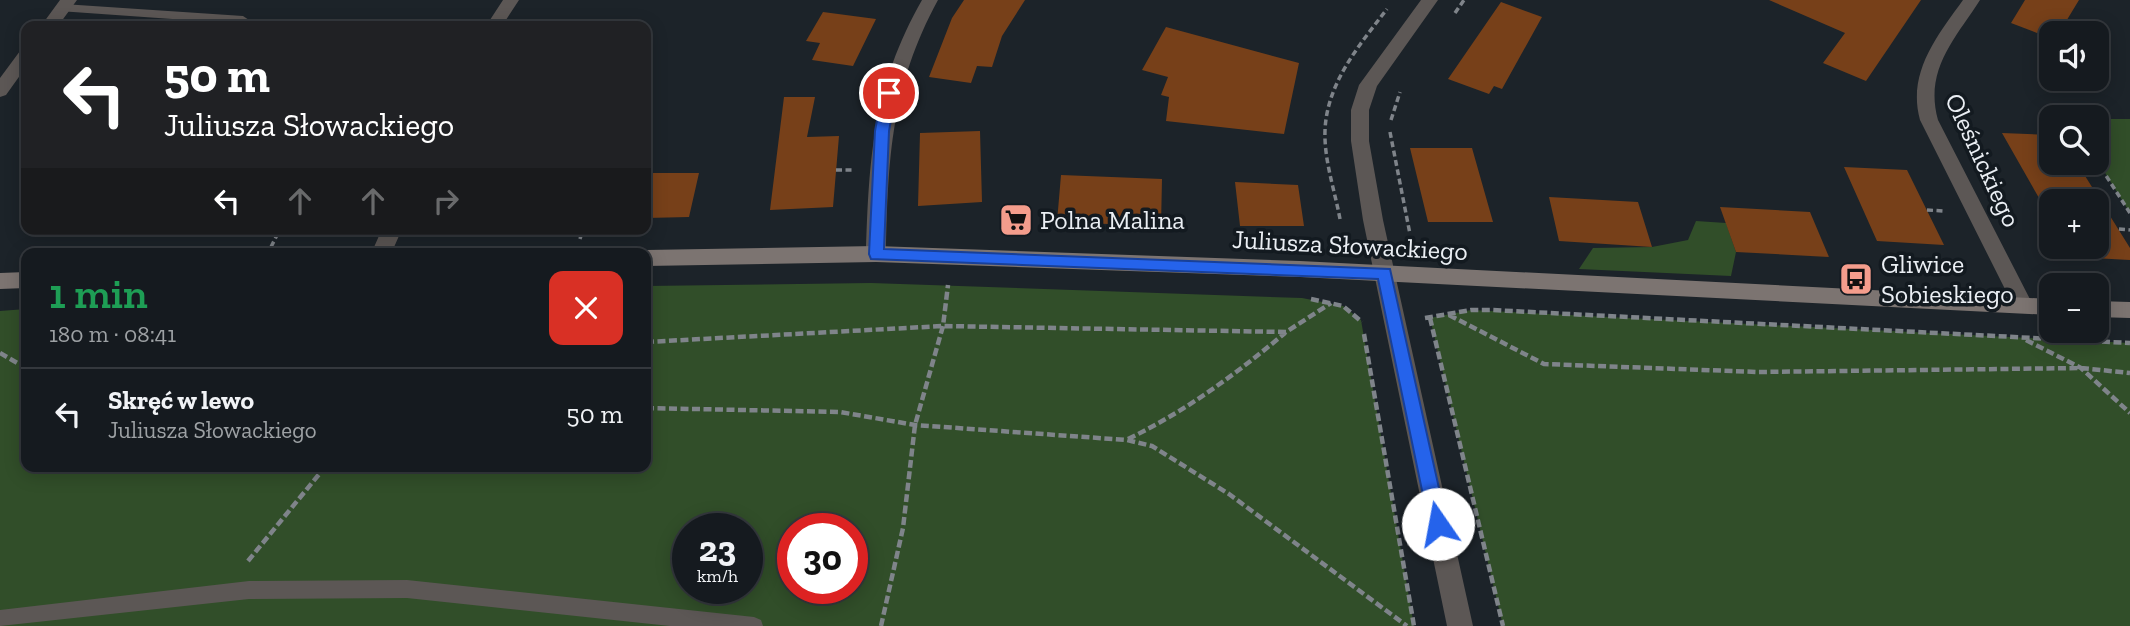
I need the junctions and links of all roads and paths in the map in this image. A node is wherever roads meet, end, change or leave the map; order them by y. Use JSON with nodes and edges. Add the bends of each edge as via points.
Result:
{"nodes":[{"id":1,"x":511,"y":0,"type":"edge"},
{"id":2,"x":930,"y":0,"type":"edge"},
{"id":3,"x":1430,"y":0,"type":"edge"},
{"id":4,"x":1464,"y":0,"type":"edge"},
{"id":5,"x":1972,"y":0,"type":"edge"},
{"id":6,"x":66,"y":4,"type":"edge"},
{"id":7,"x":1451,"y":19,"type":"dead end"},
{"id":8,"x":243,"y":20,"type":"dead end"},
{"id":9,"x":53,"y":21,"type":"edge"},
{"id":10,"x":497,"y":21,"type":"edge"},
{"id":11,"x":21,"y":62,"type":"edge"},
{"id":12,"x":1406,"y":82,"type":"dead end"},
{"id":13,"x":0,"y":91,"type":"edge"},
{"id":14,"x":2106,"y":175,"type":"edge"},
{"id":15,"x":2130,"y":213,"type":"edge"},
{"id":16,"x":2119,"y":229,"type":"dead end"},
{"id":17,"x":2130,"y":230,"type":"edge"},
{"id":18,"x":1410,"y":234,"type":"dead end"},
{"id":19,"x":277,"y":235,"type":"edge"},
{"id":20,"x":581,"y":235,"type":"edge"},
{"id":21,"x":580,"y":239,"type":"dead end"},
{"id":22,"x":271,"y":247,"type":"dead end"},
{"id":23,"x":876,"y":254,"type":"junction"},
{"id":24,"x":651,"y":258,"type":"edge"},
{"id":25,"x":1385,"y":274,"type":"junction"},
{"id":26,"x":21,"y":280,"type":"edge"},
{"id":27,"x":0,"y":281,"type":"edge"},
{"id":28,"x":935,"y":285,"type":"dead end"},
{"id":29,"x":948,"y":285,"type":"junction"},
{"id":30,"x":961,"y":286,"type":"dead end"},
{"id":31,"x":1302,"y":298,"type":"dead end"},
{"id":32,"x":1331,"y":303,"type":"junction"},
{"id":33,"x":2023,"y":305,"type":"junction"},
{"id":34,"x":2039,"y":306,"type":"edge"},
{"id":35,"x":2109,"y":309,"type":"edge"},
{"id":36,"x":2130,"y":310,"type":"edge"},
{"id":37,"x":1448,"y":315,"type":"junction"},
{"id":38,"x":1430,"y":318,"type":"junction"},
{"id":39,"x":1361,"y":320,"type":"junction"},
{"id":40,"x":1395,"y":320,"type":"junction"},
{"id":41,"x":943,"y":326,"type":"junction"},
{"id":42,"x":1286,"y":332,"type":"junction"},
{"id":43,"x":2023,"y":338,"type":"junction"},
{"id":44,"x":651,"y":342,"type":"edge"},
{"id":45,"x":2130,"y":343,"type":"edge"},
{"id":46,"x":0,"y":352,"type":"edge"},
{"id":47,"x":21,"y":365,"type":"edge"},
{"id":48,"x":2081,"y":368,"type":"junction"},
{"id":49,"x":2130,"y":373,"type":"edge"},
{"id":50,"x":651,"y":408,"type":"edge"},
{"id":51,"x":2130,"y":413,"type":"edge"},
{"id":52,"x":915,"y":425,"type":"junction"},
{"id":53,"x":1127,"y":440,"type":"junction"},
{"id":54,"x":321,"y":472,"type":"edge"},
{"id":55,"x":222,"y":593,"type":"junction"},
{"id":56,"x":0,"y":619,"type":"edge"},
{"id":57,"x":754,"y":626,"type":"edge"},
{"id":58,"x":881,"y":626,"type":"edge"},
{"id":59,"x":1407,"y":626,"type":"edge"},
{"id":60,"x":1414,"y":626,"type":"edge"},
{"id":61,"x":1460,"y":626,"type":"edge"},
{"id":62,"x":1503,"y":626,"type":"edge"}],
"edges":[{"from":1,"to":10,"type":"street"},
{"from":2,"to":23,"type":"street","via":[[905,45],[885,109]]},
{"from":3,"to":25,"type":"street","via":[[1368,85],[1360,110],[1363,166]]},
{"from":4,"to":7,"type":"path"},
{"from":5,"to":33,"type":"street","name":"Oleśnickiego","via":[[1941,46],[1928,73],[1923,100]]},
{"from":6,"to":8,"type":"lane"},
{"from":6,"to":9,"type":"street"},
{"from":11,"to":13,"type":"street"},
{"from":12,"to":18,"type":"path","via":[[1392,110],[1390,127]]},
{"from":14,"to":15,"type":"path"},
{"from":16,"to":17,"type":"path"},
{"from":19,"to":22,"type":"path"},
{"from":20,"to":21,"type":"path"},
{"from":23,"to":24,"type":"main road","name":"Juliusza Słowackiego"},
{"from":23,"to":25,"type":"main road","name":"Juliusza Słowackiego"},
{"from":25,"to":33,"type":"main road","name":"Juliusza Słowackiego"},
{"from":25,"to":40,"type":"street"},
{"from":26,"to":27,"type":"main road"},
{"from":28,"to":29,"type":"path"},
{"from":29,"to":30,"type":"path"},
{"from":29,"to":41,"type":"path"},
{"from":31,"to":32,"type":"path"},
{"from":32,"to":39,"type":"path"},
{"from":32,"to":42,"type":"path"},
{"from":33,"to":34,"type":"main road","name":"Juliusza Słowackiego"},
{"from":35,"to":36,"type":"main road"},
{"from":37,"to":38,"type":"path"},
{"from":37,"to":43,"type":"path","via":[[1492,310]]},
{"from":37,"to":48,"type":"path","via":[[1544,364],[1758,372]]},
{"from":38,"to":40,"type":"path"},
{"from":38,"to":62,"type":"path"},
{"from":39,"to":40,"type":"path"},
{"from":39,"to":60,"type":"path"},
{"from":40,"to":61,"type":"street"},
{"from":41,"to":42,"type":"path"},
{"from":41,"to":44,"type":"path"},
{"from":41,"to":52,"type":"path"},
{"from":42,"to":53,"type":"path","via":[[1251,362],[1153,428]]},
{"from":43,"to":45,"type":"path"},
{"from":43,"to":48,"type":"path"},
{"from":46,"to":47,"type":"path"},
{"from":48,"to":49,"type":"path"},
{"from":48,"to":51,"type":"path"},
{"from":50,"to":52,"type":"path","via":[[840,412]]},
{"from":52,"to":53,"type":"path"},
{"from":52,"to":58,"type":"path","via":[[904,528]]},
{"from":53,"to":59,"type":"path","via":[[1152,446],[1229,494]]},
{"from":54,"to":55,"type":"path"},
{"from":55,"to":56,"type":"lane"},
{"from":55,"to":57,"type":"lane","via":[[407,589]]}]}
